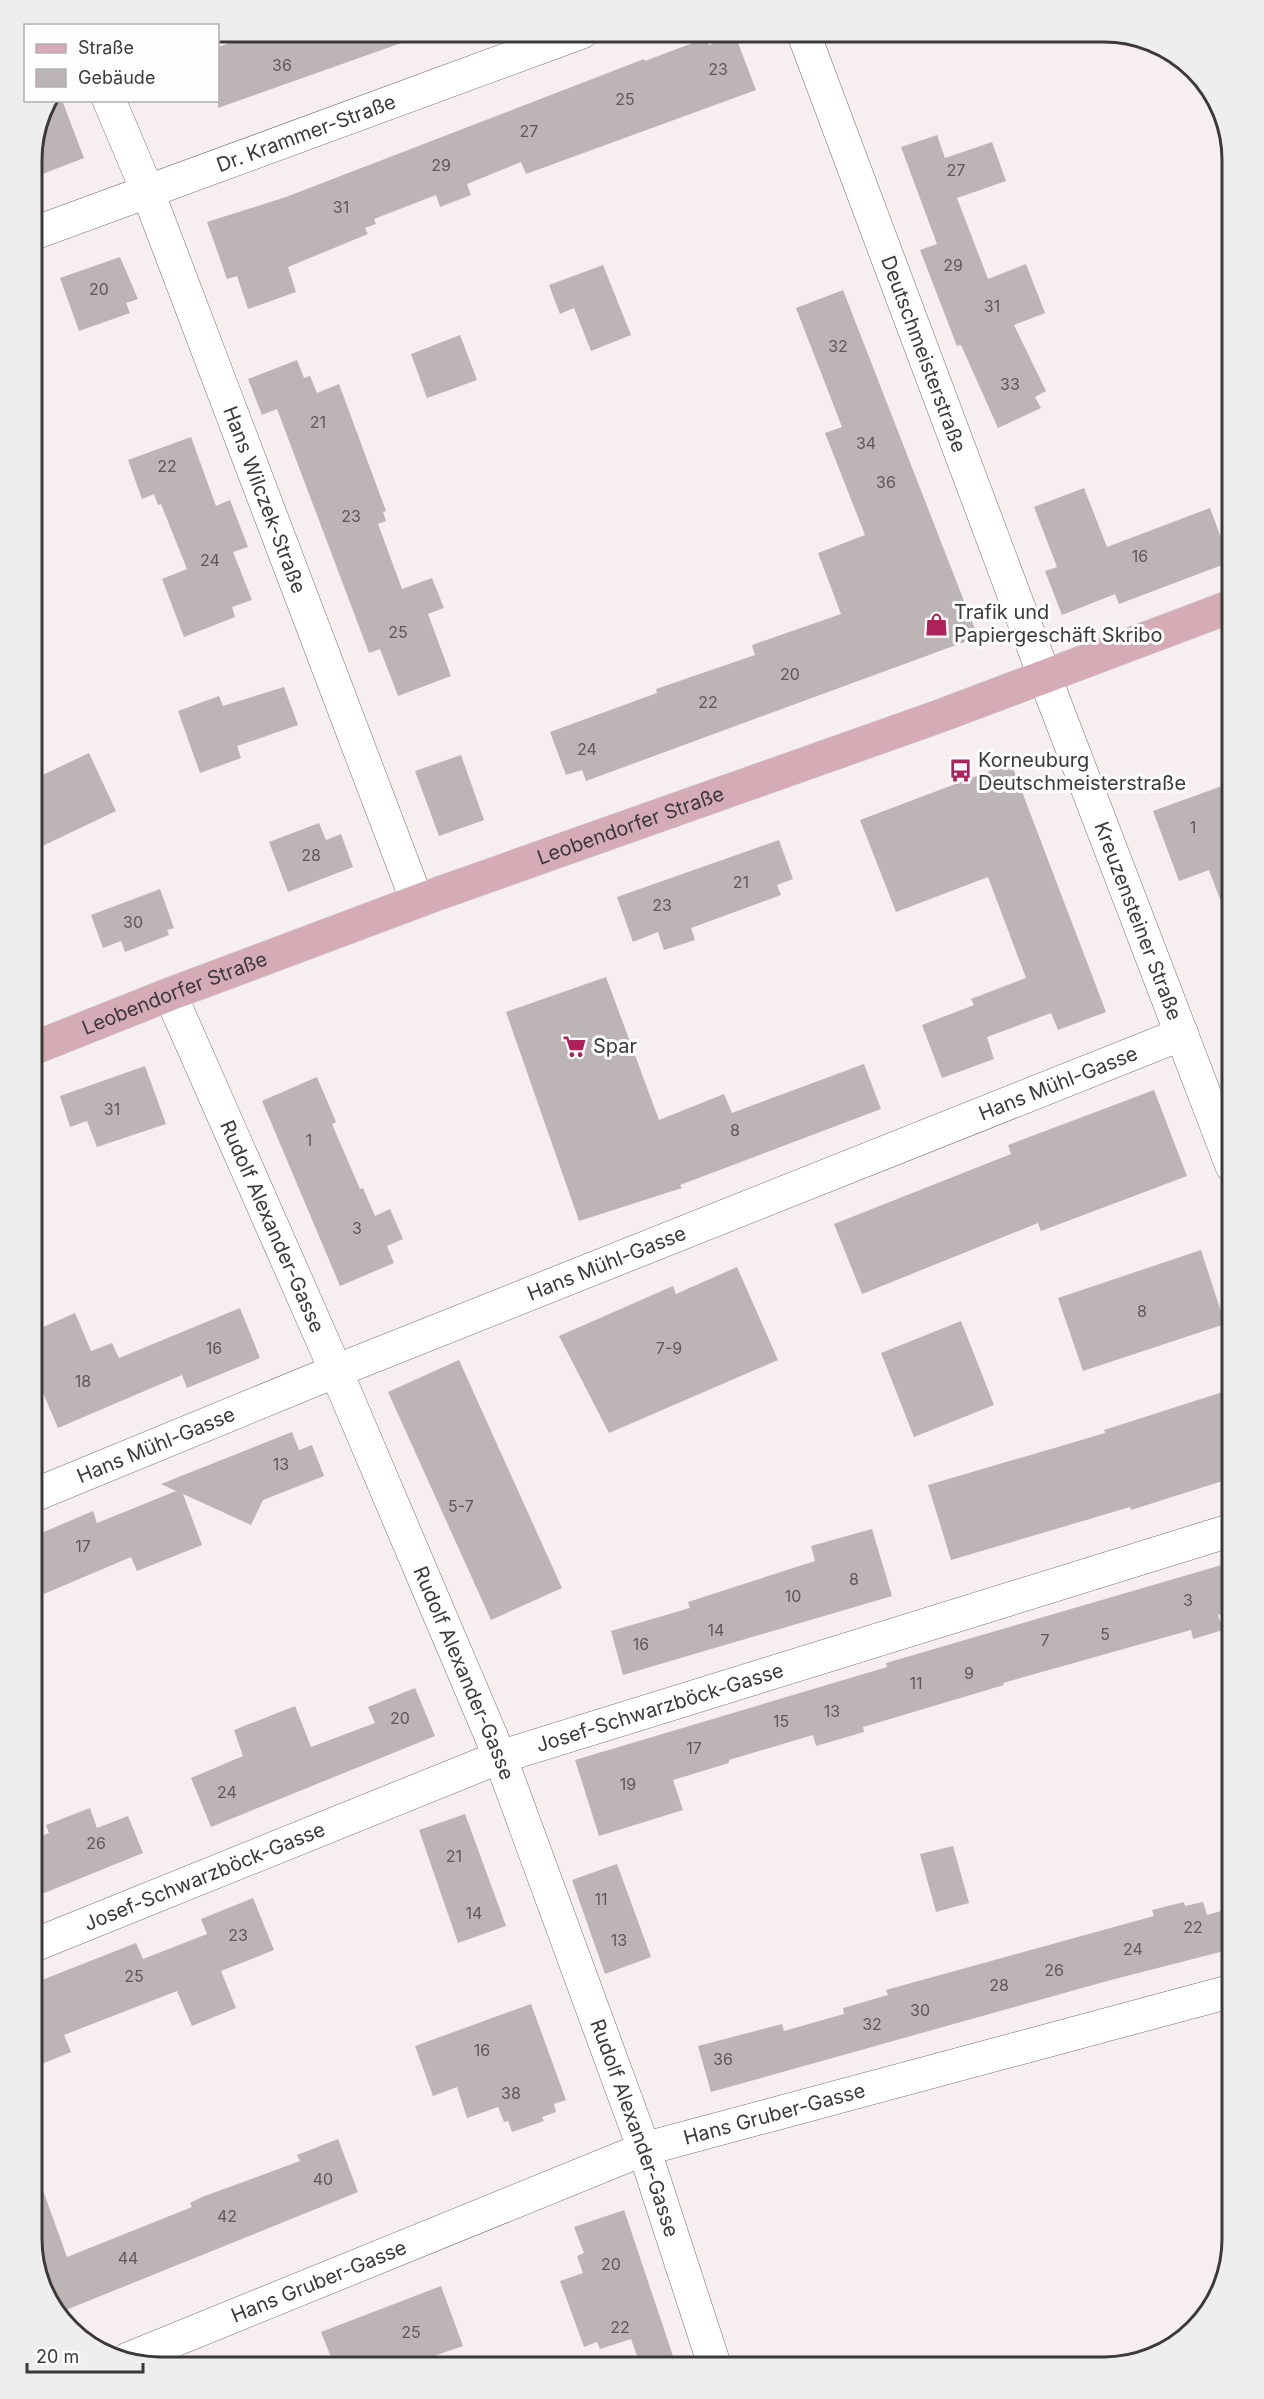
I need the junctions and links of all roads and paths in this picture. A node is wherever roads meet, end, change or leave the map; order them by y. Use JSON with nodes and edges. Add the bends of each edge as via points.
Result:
{"nodes":[{"id":1,"x":554,"y":42,"type":"edge"},
{"id":2,"x":806,"y":42,"type":"edge"},
{"id":3,"x":110,"y":102,"type":"edge"},
{"id":4,"x":147,"y":190,"type":"junction"},
{"id":5,"x":42,"y":230,"type":"edge"},
{"id":6,"x":1222,"y":610,"type":"edge"},
{"id":7,"x":1044,"y":675,"type":"junction"},
{"id":8,"x":417,"y":901,"type":"junction"},
{"id":9,"x":170,"y":993,"type":"junction"},
{"id":10,"x":1182,"y":1034,"type":"junction"},
{"id":11,"x":42,"y":1045,"type":"edge"},
{"id":12,"x":1222,"y":1119,"type":"edge"},
{"id":13,"x":336,"y":1371,"type":"junction"},
{"id":14,"x":42,"y":1492,"type":"edge"},
{"id":15,"x":1222,"y":1533,"type":"edge"},
{"id":16,"x":500,"y":1757,"type":"junction"},
{"id":17,"x":42,"y":1942,"type":"edge"},
{"id":18,"x":1222,"y":1994,"type":"edge"},
{"id":19,"x":644,"y":2149,"type":"junction"},
{"id":20,"x":138,"y":2355,"type":"edge"},
{"id":21,"x":712,"y":2357,"type":"edge"}],
"edges":[{"from":1,"to":4,"type":"street","name":"Dr. Krammer-Straße"},
{"from":2,"to":7,"type":"street","name":"Deutschmeisterstraße"},
{"from":3,"to":4,"type":"street","name":"Hans Wilczek-Straße"},
{"from":4,"to":5,"type":"street","name":"Dr. Krammer-Straße"},
{"from":4,"to":8,"type":"street","name":"Hans Wilczek-Straße"},
{"from":6,"to":7,"type":"main road","name":"Leobendorfer Straße"},
{"from":7,"to":8,"type":"main road","name":"Leobendorfer Straße","via":[[937,717]]},
{"from":7,"to":10,"type":"street","name":"Kreuzensteiner Straße"},
{"from":8,"to":9,"type":"main road","name":"Leobendorfer Straße"},
{"from":9,"to":11,"type":"main road","name":"Leobendorfer Straße"},
{"from":9,"to":13,"type":"street","name":"Rudolf Alexander-Gasse"},
{"from":10,"to":12,"type":"street","name":"Kreuzensteiner Straße"},
{"from":10,"to":13,"type":"street","name":"Hans Mühl-Gasse"},
{"from":13,"to":14,"type":"street","name":"Hans Mühl-Gasse"},
{"from":13,"to":16,"type":"street","name":"Rudolf Alexander-Gasse"},
{"from":15,"to":16,"type":"street","name":"Josef-Schwarzböck-Gasse"},
{"from":16,"to":17,"type":"street","name":"Josef-Schwarzböck-Gasse"},
{"from":16,"to":19,"type":"street","name":"Rudolf Alexander-Gasse"},
{"from":18,"to":19,"type":"street","name":"Hans Gruber-Gasse"},
{"from":19,"to":20,"type":"street","name":"Hans Gruber-Gasse"},
{"from":19,"to":21,"type":"street","name":"Rudolf Alexander-Gasse"}]}
